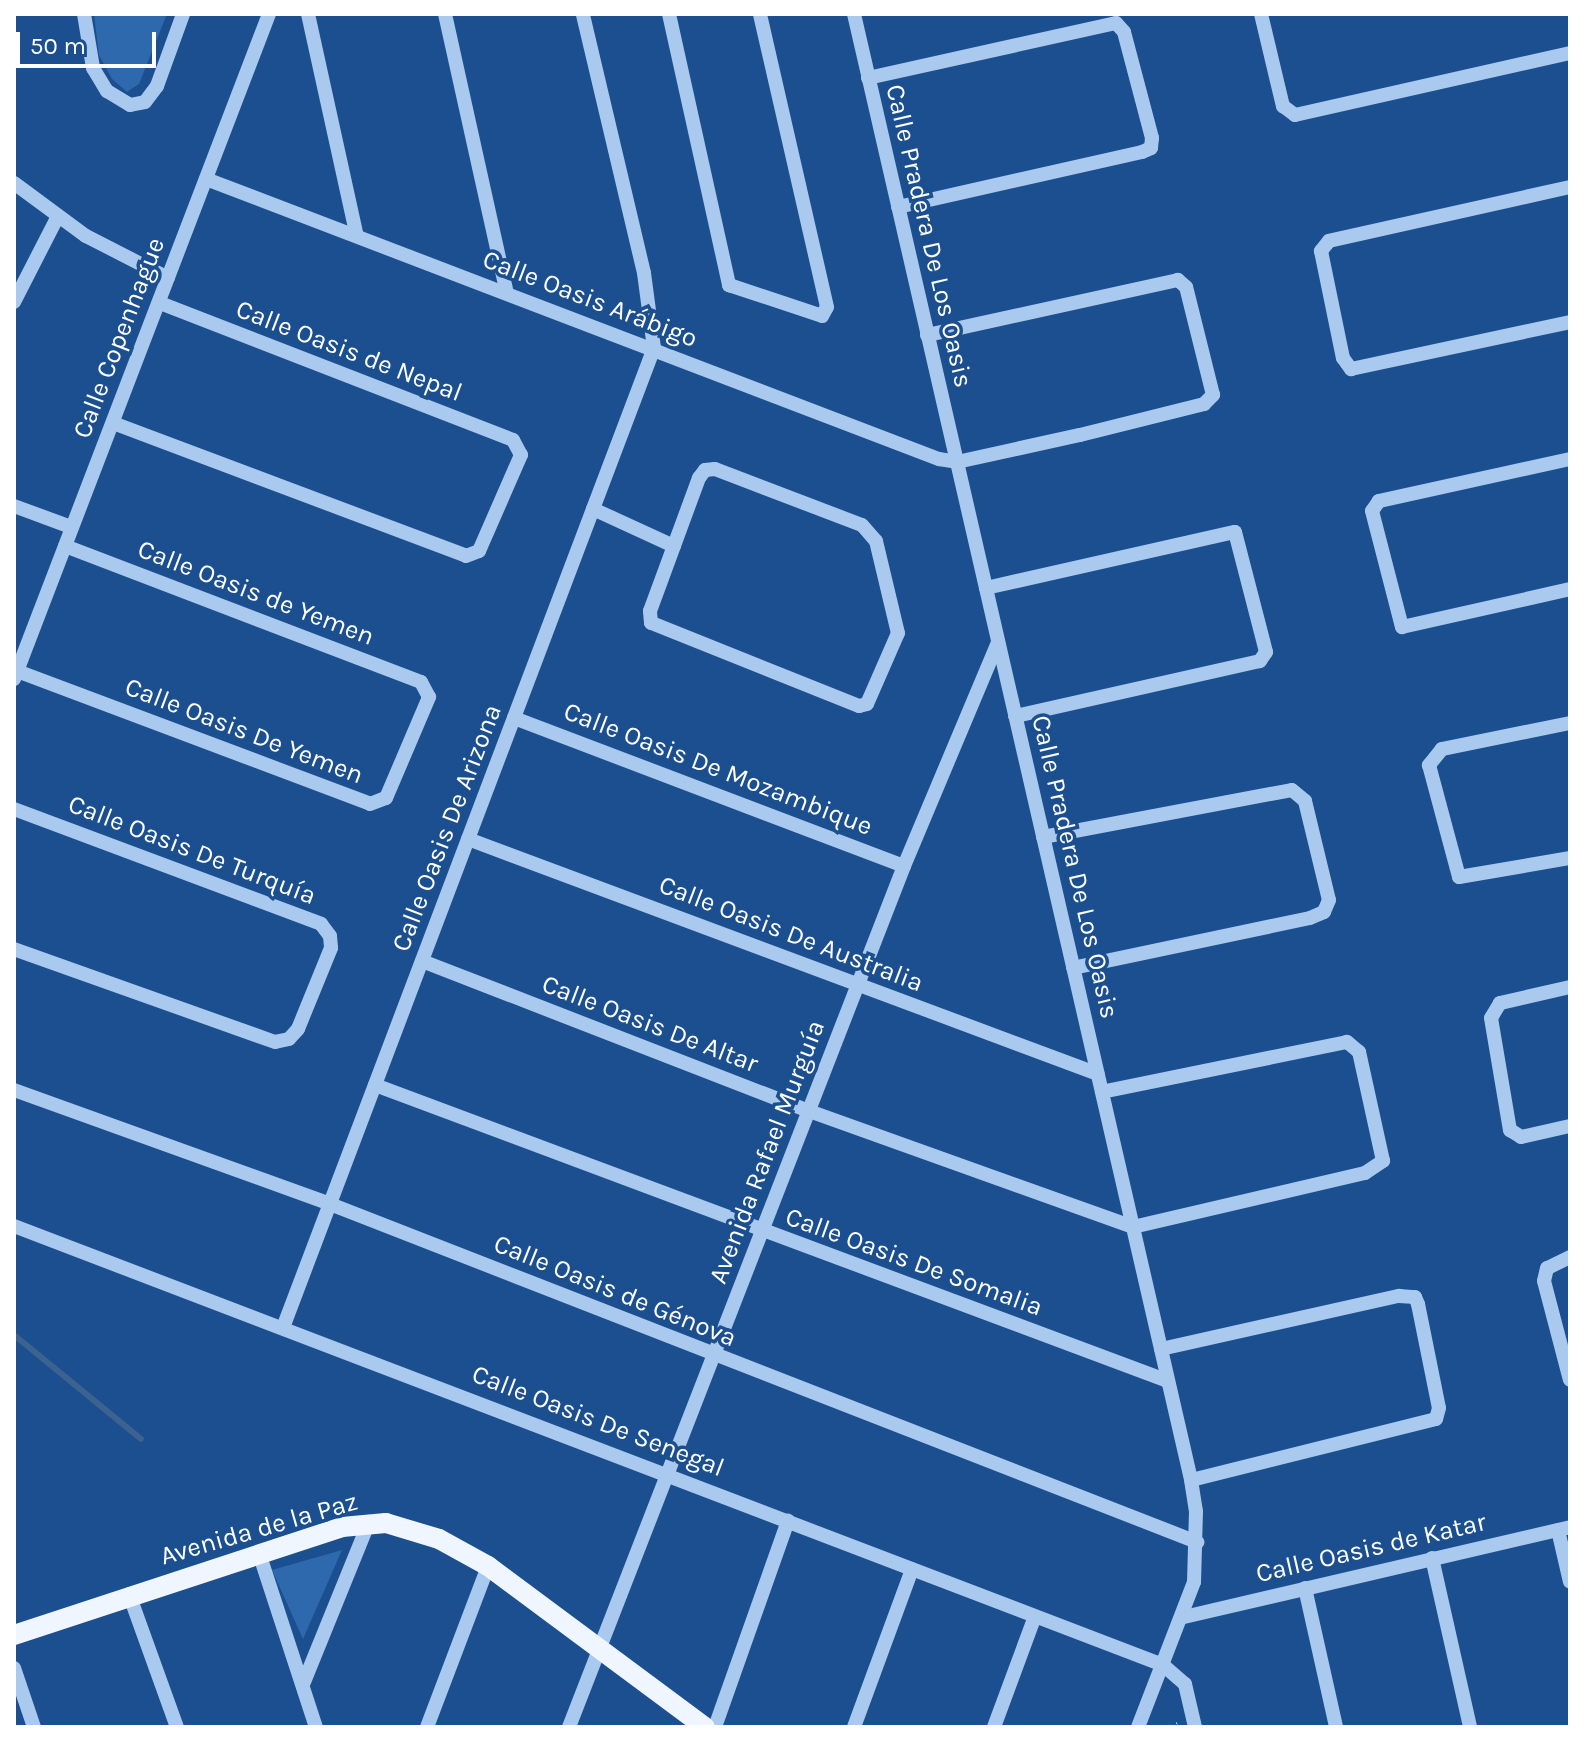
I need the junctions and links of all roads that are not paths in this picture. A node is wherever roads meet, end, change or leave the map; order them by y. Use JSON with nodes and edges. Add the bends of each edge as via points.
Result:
{"nodes":[{"id":1,"x":84,"y":14,"type":"edge"},
{"id":2,"x":183,"y":14,"type":"edge"},
{"id":3,"x":269,"y":14,"type":"edge"},
{"id":4,"x":308,"y":14,"type":"edge"},
{"id":5,"x":445,"y":14,"type":"edge"},
{"id":6,"x":583,"y":14,"type":"edge"},
{"id":7,"x":669,"y":14,"type":"edge"},
{"id":8,"x":760,"y":14,"type":"edge"},
{"id":9,"x":854,"y":14,"type":"edge"},
{"id":10,"x":1261,"y":14,"type":"edge"},
{"id":11,"x":1570,"y":53,"type":"edge"},
{"id":12,"x":868,"y":78,"type":"junction"},
{"id":13,"x":206,"y":179,"type":"junction"},
{"id":14,"x":14,"y":183,"type":"edge"},
{"id":15,"x":1570,"y":187,"type":"edge"},
{"id":16,"x":898,"y":207,"type":"junction"},
{"id":17,"x":57,"y":218,"type":"junction"},
{"id":18,"x":357,"y":236,"type":"junction"},
{"id":19,"x":168,"y":278,"type":"junction"},
{"id":20,"x":507,"y":293,"type":"junction"},
{"id":21,"x":14,"y":302,"type":"edge"},
{"id":22,"x":159,"y":303,"type":"junction"},
{"id":23,"x":1570,"y":322,"type":"edge"},
{"id":24,"x":927,"y":335,"type":"junction"},
{"id":25,"x":654,"y":348,"type":"junction"},
{"id":26,"x":113,"y":423,"type":"junction"},
{"id":27,"x":1570,"y":459,"type":"edge"},
{"id":28,"x":957,"y":462,"type":"junction"},
{"id":29,"x":14,"y":506,"type":"edge"},
{"id":30,"x":593,"y":509,"type":"junction"},
{"id":31,"x":71,"y":527,"type":"junction"},
{"id":32,"x":65,"y":546,"type":"junction"},
{"id":33,"x":674,"y":546,"type":"junction"},
{"id":34,"x":986,"y":588,"type":"junction"},
{"id":35,"x":1570,"y":589,"type":"edge"},
{"id":36,"x":998,"y":642,"type":"junction"},
{"id":37,"x":16,"y":675,"type":"edge"},
{"id":38,"x":428,"y":688,"type":"joint"},
{"id":39,"x":1015,"y":716,"type":"junction"},
{"id":40,"x":514,"y":718,"type":"junction"},
{"id":41,"x":1570,"y":723,"type":"edge"},
{"id":42,"x":14,"y":809,"type":"edge"},
{"id":43,"x":1043,"y":837,"type":"junction"},
{"id":44,"x":468,"y":839,"type":"junction"},
{"id":45,"x":1570,"y":858,"type":"edge"},
{"id":46,"x":904,"y":866,"type":"junction"},
{"id":47,"x":14,"y":949,"type":"edge"},
{"id":48,"x":422,"y":961,"type":"junction"},
{"id":49,"x":1073,"y":968,"type":"junction"},
{"id":50,"x":857,"y":985,"type":"junction"},
{"id":51,"x":1570,"y":987,"type":"edge"},
{"id":52,"x":1098,"y":1074,"type":"junction"},
{"id":53,"x":375,"y":1085,"type":"junction"},
{"id":54,"x":14,"y":1090,"type":"edge"},
{"id":55,"x":1102,"y":1092,"type":"junction"},
{"id":56,"x":809,"y":1111,"type":"junction"},
{"id":57,"x":1570,"y":1126,"type":"edge"},
{"id":58,"x":330,"y":1204,"type":"junction"},
{"id":59,"x":14,"y":1226,"type":"edge"},
{"id":60,"x":1133,"y":1227,"type":"junction"},
{"id":61,"x":762,"y":1231,"type":"junction"},
{"id":62,"x":1570,"y":1257,"type":"edge"},
{"id":63,"x":284,"y":1325,"type":"junction"},
{"id":64,"x":1161,"y":1349,"type":"junction"},
{"id":65,"x":713,"y":1356,"type":"junction"},
{"id":66,"x":1570,"y":1380,"type":"edge"},
{"id":67,"x":1168,"y":1381,"type":"junction"},
{"id":68,"x":670,"y":1475,"type":"junction"},
{"id":69,"x":1191,"y":1480,"type":"junction"},
{"id":70,"x":788,"y":1521,"type":"junction"},
{"id":71,"x":369,"y":1522,"type":"junction"},
{"id":72,"x":1564,"y":1529,"type":"edge"},
{"id":73,"x":1197,"y":1542,"type":"junction"},
{"id":74,"x":259,"y":1553,"type":"junction"},
{"id":75,"x":1432,"y":1558,"type":"junction"},
{"id":76,"x":488,"y":1566,"type":"junction"},
{"id":77,"x":912,"y":1569,"type":"junction"},
{"id":78,"x":1570,"y":1582,"type":"edge"},
{"id":79,"x":1305,"y":1588,"type":"junction"},
{"id":80,"x":129,"y":1594,"type":"junction"},
{"id":81,"x":1184,"y":1617,"type":"junction"},
{"id":82,"x":1034,"y":1619,"type":"junction"},
{"id":83,"x":14,"y":1635,"type":"edge"},
{"id":84,"x":600,"y":1648,"type":"junction"},
{"id":85,"x":1163,"y":1665,"type":"junction"},
{"id":86,"x":14,"y":1668,"type":"edge"},
{"id":87,"x":304,"y":1682,"type":"junction"},
{"id":88,"x":34,"y":1727,"type":"edge"},
{"id":89,"x":177,"y":1727,"type":"edge"},
{"id":90,"x":316,"y":1727,"type":"edge"},
{"id":91,"x":427,"y":1727,"type":"edge"},
{"id":92,"x":569,"y":1727,"type":"edge"},
{"id":93,"x":705,"y":1727,"type":"edge"},
{"id":94,"x":715,"y":1727,"type":"edge"},
{"id":95,"x":854,"y":1727,"type":"edge"},
{"id":96,"x":994,"y":1727,"type":"edge"},
{"id":97,"x":1138,"y":1727,"type":"edge"},
{"id":98,"x":1195,"y":1727,"type":"edge"},
{"id":99,"x":1336,"y":1727,"type":"edge"},
{"id":100,"x":1470,"y":1727,"type":"edge"}],
"edges":[{"from":1,"to":2,"type":"street","via":[[93,68],[107,91],[130,105],[145,102],[157,86]]},
{"from":3,"to":13,"type":"street","name":"Calle Copenhague"},
{"from":4,"to":18,"type":"street"},
{"from":5,"to":20,"type":"street"},
{"from":6,"to":25,"type":"street","via":[[644,273]]},
{"from":7,"to":8,"type":"street","via":[[729,285],[822,316],[827,307]]},
{"from":9,"to":12,"type":"street","name":"Calle Pradera De Los Oasis"},
{"from":10,"to":11,"type":"street","via":[[1286,111],[1295,115]]},
{"from":12,"to":16,"type":"street","name":"Calle Pradera De Los Oasis"},
{"from":12,"to":16,"type":"street","via":[[1116,23],[1124,32],[1152,138],[1148,151]]},
{"from":13,"to":18,"type":"street","name":"Calle Oasis Arábigo"},
{"from":13,"to":19,"type":"street","name":"Calle Copenhague"},
{"from":14,"to":17,"type":"street"},
{"from":15,"to":23,"type":"street","via":[[1329,241],[1321,251],[1343,358],[1351,369]]},
{"from":16,"to":24,"type":"street","name":"Calle Pradera De Los Oasis"},
{"from":17,"to":19,"type":"street"},
{"from":17,"to":21,"type":"street"},
{"from":18,"to":20,"type":"street","name":"Calle Oasis Arábigo"},
{"from":19,"to":22,"type":"street","name":"Calle Copenhague"},
{"from":20,"to":25,"type":"street","name":"Calle Oasis Arábigo"},
{"from":22,"to":26,"type":"street","name":"Calle Copenhague"},
{"from":22,"to":26,"type":"street","name":"Calle Oasis de Nepal","via":[[520,446],[521,455],[474,555]]},
{"from":24,"to":28,"type":"street","name":"Calle Pradera De Los Oasis"},
{"from":24,"to":28,"type":"street","via":[[1178,280],[1186,287],[1212,391],[1204,404]]},
{"from":25,"to":28,"type":"street","name":"Calle Oasis Arábigo","via":[[918,453]]},
{"from":25,"to":30,"type":"street","name":"Calle Oasis De Arizona"},
{"from":26,"to":31,"type":"street","name":"Calle Copenhague"},
{"from":27,"to":35,"type":"street","via":[[1379,501],[1372,511],[1402,627]]},
{"from":28,"to":34,"type":"street","name":"Calle Pradera De Los Oasis"},
{"from":29,"to":31,"type":"street"},
{"from":30,"to":33,"type":"street"},
{"from":30,"to":40,"type":"street","name":"Calle Oasis De Arizona"},
{"from":31,"to":32,"type":"street","name":"Calle Copenhague"},
{"from":32,"to":37,"type":"street","name":"Calle Copenhague"},
{"from":32,"to":38,"type":"street","name":"Calle Oasis de Yemen"},
{"from":33,"to":33,"type":"street","via":[[650,611],[651,623],[859,706],[871,699],[898,633],[880,551],[862,525],[709,469],[699,478]]},
{"from":34,"to":36,"type":"street","name":"Calle Pradera De Los Oasis"},
{"from":34,"to":39,"type":"street","via":[[1235,532],[1266,652],[1260,661]]},
{"from":36,"to":39,"type":"street","name":"Calle Pradera De Los Oasis"},
{"from":36,"to":46,"type":"street","name":"Avenida Rafael Murguía"},
{"from":37,"to":38,"type":"street","name":"Calle Oasis De Yemen","via":[[370,804],[386,798]]},
{"from":39,"to":43,"type":"street","name":"Calle Pradera De Los Oasis"},
{"from":40,"to":44,"type":"street","name":"Calle Oasis De Arizona"},
{"from":40,"to":46,"type":"street","name":"Calle Oasis De Mozambique"},
{"from":41,"to":45,"type":"street","via":[[1442,749],[1429,765],[1459,877]]},
{"from":42,"to":47,"type":"street","name":"Calle Oasis De Turquía","via":[[321,924],[331,948],[298,1029],[289,1039],[275,1042]]},
{"from":43,"to":49,"type":"street","name":"Calle Pradera De Los Oasis"},
{"from":43,"to":49,"type":"street","via":[[1292,790],[1305,801],[1329,900],[1324,912],[1310,918]]},
{"from":44,"to":48,"type":"street","name":"Calle Oasis De Arizona"},
{"from":44,"to":50,"type":"street","name":"Calle Oasis De Australia"},
{"from":46,"to":50,"type":"street","name":"Avenida Rafael Murguía"},
{"from":48,"to":53,"type":"street","name":"Calle Oasis De Arizona"},
{"from":48,"to":56,"type":"street","name":"Calle Oasis De Altar"},
{"from":49,"to":52,"type":"street","name":"Calle Pradera De Los Oasis"},
{"from":50,"to":52,"type":"street","name":"Calle Oasis De Australia"},
{"from":50,"to":56,"type":"street","name":"Avenida Rafael Murguía"},
{"from":51,"to":57,"type":"street","via":[[1500,1003],[1491,1018],[1510,1130],[1521,1137]]},
{"from":52,"to":55,"type":"street","name":"Calle Pradera De Los Oasis"},
{"from":53,"to":58,"type":"street","name":"Calle Oasis De Arizona"},
{"from":53,"to":61,"type":"street","name":"Calle Oasis De Somalia"},
{"from":54,"to":58,"type":"street","name":"Calle Oasis de Génova"},
{"from":55,"to":60,"type":"street","name":"Calle Pradera De Los Oasis"},
{"from":55,"to":60,"type":"street","via":[[1347,1042],[1359,1052],[1384,1154],[1373,1171]]},
{"from":56,"to":60,"type":"street","name":"Calle Oasis De Altar"},
{"from":56,"to":61,"type":"street","name":"Avenida Rafael Murguía"},
{"from":58,"to":63,"type":"street","name":"Calle Oasis De Arizona"},
{"from":58,"to":65,"type":"street","name":"Calle Oasis de Génova"},
{"from":59,"to":63,"type":"street","name":"Calle Oasis De Senegal"},
{"from":60,"to":64,"type":"street","name":"Calle Pradera De Los Oasis"},
{"from":61,"to":65,"type":"street","name":"Avenida Rafael Murguía"},
{"from":61,"to":67,"type":"street","name":"Calle Oasis De Somalia"},
{"from":62,"to":66,"type":"street","via":[[1547,1268],[1544,1281]]},
{"from":63,"to":68,"type":"street","name":"Calle Oasis De Senegal"},
{"from":64,"to":67,"type":"street","name":"Calle Pradera De Los Oasis"},
{"from":64,"to":69,"type":"street","via":[[1399,1296],[1415,1297],[1418,1304],[1439,1408],[1436,1419]]},
{"from":65,"to":68,"type":"street","name":"Avenida Rafael Murguía"},
{"from":65,"to":73,"type":"street","name":"Calle Oasis de Génova"},
{"from":67,"to":69,"type":"street","name":"Calle Pradera De Los Oasis"},
{"from":68,"to":70,"type":"street","name":"Calle Oasis De Senegal"},
{"from":68,"to":84,"type":"street","name":"Avenida Rafael Murguía"},
{"from":69,"to":73,"type":"street","name":"Calle Pradera De Los Oasis"},
{"from":70,"to":77,"type":"street","name":"Calle Oasis De Senegal"},
{"from":70,"to":94,"type":"street"},
{"from":71,"to":74,"type":"main road","name":"Avenida de la Paz"},
{"from":71,"to":76,"type":"main road","name":"Avenida de la Paz","via":[[439,1539]]},
{"from":71,"to":87,"type":"street"},
{"from":72,"to":75,"type":"street","name":"Calle Oasis de Katar"},
{"from":72,"to":78,"type":"street"},
{"from":73,"to":81,"type":"street","name":"Calle Pradera De Los Oasis"},
{"from":74,"to":80,"type":"main road","name":"Avenida de la Paz"},
{"from":74,"to":87,"type":"street"},
{"from":75,"to":79,"type":"street","name":"Calle Oasis de Katar"},
{"from":75,"to":100,"type":"street"},
{"from":76,"to":84,"type":"main road","name":"Avenida de la Paz"},
{"from":76,"to":91,"type":"street"},
{"from":77,"to":82,"type":"street","name":"Calle Oasis De Senegal"},
{"from":77,"to":95,"type":"street"},
{"from":79,"to":81,"type":"street","name":"Calle Oasis de Katar"},
{"from":79,"to":99,"type":"street"},
{"from":80,"to":83,"type":"main road","name":"Avenida de la Paz"},
{"from":80,"to":89,"type":"street"},
{"from":81,"to":85,"type":"street","name":"Calle Pradera De Los Oasis"},
{"from":82,"to":85,"type":"street","name":"Calle Oasis De Senegal"},
{"from":82,"to":96,"type":"street"},
{"from":84,"to":92,"type":"street","name":"Avenida Rafael Murguía"},
{"from":84,"to":93,"type":"main road","name":"Avenida de la Paz"},
{"from":85,"to":97,"type":"street","name":"Calle Pradera De Los Oasis"},
{"from":85,"to":98,"type":"street","via":[[1185,1684]]},
{"from":86,"to":88,"type":"street"},
{"from":87,"to":90,"type":"street"}]}
